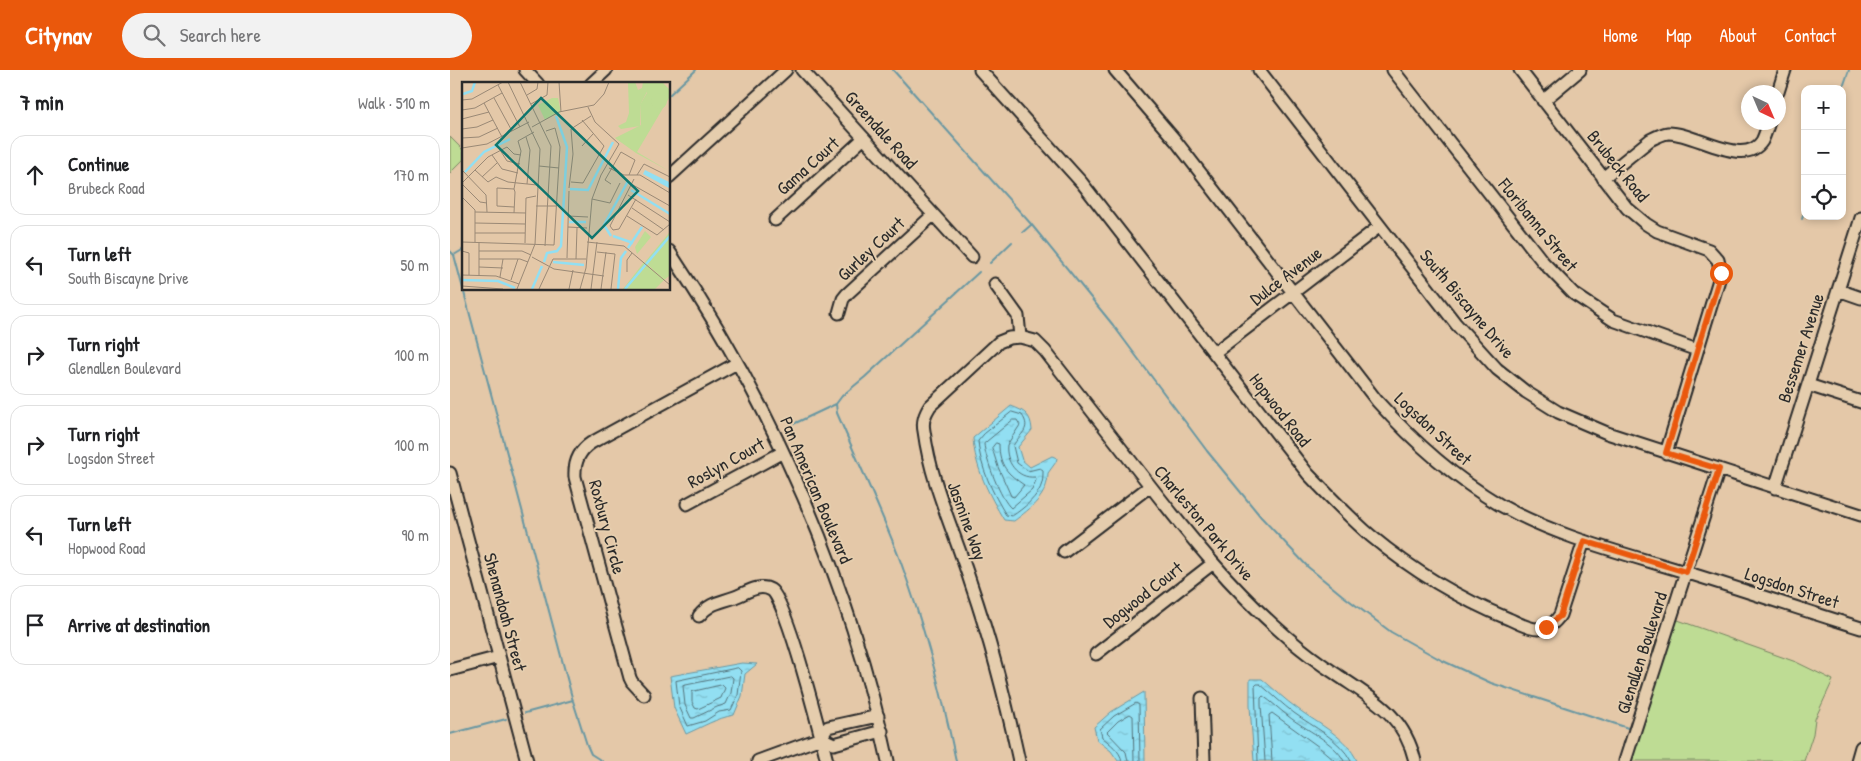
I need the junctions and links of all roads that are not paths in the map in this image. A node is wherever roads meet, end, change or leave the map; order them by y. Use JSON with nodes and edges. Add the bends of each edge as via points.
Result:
{"nodes":[{"id":1,"x":525,"y":70,"type":"edge"},
{"id":2,"x":606,"y":70,"type":"edge"},
{"id":3,"x":786,"y":70,"type":"edge"},
{"id":4,"x":802,"y":70,"type":"edge"},
{"id":5,"x":980,"y":70,"type":"edge"},
{"id":6,"x":1115,"y":70,"type":"edge"},
{"id":7,"x":1259,"y":70,"type":"edge"},
{"id":8,"x":1393,"y":70,"type":"edge"},
{"id":9,"x":1520,"y":70,"type":"edge"},
{"id":10,"x":1580,"y":70,"type":"edge"},
{"id":11,"x":1785,"y":70,"type":"edge"},
{"id":12,"x":536,"y":82,"type":"edge"},
{"id":13,"x":593,"y":82,"type":"edge"},
{"id":14,"x":1780,"y":85,"type":"edge"},
{"id":15,"x":1543,"y":100,"type":"junction"},
{"id":16,"x":1766,"y":130,"type":"edge"},
{"id":17,"x":864,"y":138,"type":"junction"},
{"id":18,"x":670,"y":176,"type":"edge"},
{"id":19,"x":1603,"y":178,"type":"junction"},
{"id":20,"x":933,"y":215,"type":"junction"},
{"id":21,"x":1861,"y":218,"type":"edge"},
{"id":22,"x":775,"y":220,"type":"dead end"},
{"id":23,"x":1380,"y":226,"type":"junction"},
{"id":24,"x":670,"y":253,"type":"edge"},
{"id":25,"x":972,"y":257,"type":"dead end"},
{"id":26,"x":995,"y":284,"type":"dead end"},
{"id":27,"x":1838,"y":290,"type":"junction"},
{"id":28,"x":1293,"y":292,"type":"junction"},
{"id":29,"x":1861,"y":298,"type":"edge"},
{"id":30,"x":839,"y":313,"type":"dead end"},
{"id":31,"x":1020,"y":336,"type":"junction"},
{"id":32,"x":1697,"y":350,"type":"junction"},
{"id":33,"x":1214,"y":353,"type":"junction"},
{"id":34,"x":738,"y":363,"type":"junction"},
{"id":35,"x":1808,"y":385,"type":"junction"},
{"id":36,"x":1861,"y":402,"type":"edge"},
{"id":37,"x":783,"y":452,"type":"junction"},
{"id":38,"x":1666,"y":453,"type":"junction"},
{"id":39,"x":1719,"y":469,"type":"junction"},
{"id":40,"x":450,"y":473,"type":"edge"},
{"id":41,"x":1150,"y":486,"type":"junction"},
{"id":42,"x":1775,"y":488,"type":"junction"},
{"id":43,"x":687,"y":504,"type":"dead end"},
{"id":44,"x":1861,"y":515,"type":"edge"},
{"id":45,"x":1584,"y":541,"type":"junction"},
{"id":46,"x":1064,"y":552,"type":"dead end"},
{"id":47,"x":1212,"y":564,"type":"junction"},
{"id":48,"x":1686,"y":572,"type":"junction"},
{"id":49,"x":699,"y":616,"type":"dead end"},
{"id":50,"x":1861,"y":628,"type":"edge"},
{"id":51,"x":1096,"y":654,"type":"dead end"},
{"id":52,"x":499,"y":657,"type":"junction"},
{"id":53,"x":450,"y":670,"type":"edge"},
{"id":54,"x":644,"y":695,"type":"dead end"},
{"id":55,"x":1202,"y":698,"type":"dead end"},
{"id":56,"x":878,"y":716,"type":"junction"},
{"id":57,"x":882,"y":731,"type":"junction"},
{"id":58,"x":822,"y":738,"type":"junction"},
{"id":59,"x":1861,"y":747,"type":"edge"},
{"id":60,"x":527,"y":761,"type":"edge"},
{"id":61,"x":758,"y":761,"type":"edge"},
{"id":62,"x":826,"y":761,"type":"edge"},
{"id":63,"x":888,"y":761,"type":"edge"},
{"id":64,"x":1019,"y":761,"type":"edge"},
{"id":65,"x":1204,"y":761,"type":"edge"},
{"id":66,"x":1415,"y":761,"type":"edge"},
{"id":67,"x":1625,"y":761,"type":"edge"},
{"id":68,"x":1857,"y":761,"type":"edge"}],
"edges":[{"from":1,"to":12,"type":"street"},
{"from":2,"to":13,"type":"street"},
{"from":3,"to":18,"type":"street"},
{"from":4,"to":17,"type":"street","name":"Greendale Road"},
{"from":5,"to":33,"type":"street","name":"Hopwood Road","via":[[1082,183]]},
{"from":6,"to":28,"type":"street","name":"Logsdon Street","via":[[1175,140]]},
{"from":7,"to":23,"type":"street","name":"South Biscayne Drive"},
{"from":8,"to":32,"type":"street","name":"Floribanna Street","via":[[1543,262],[1574,294],[1612,320]]},
{"from":9,"to":15,"type":"street","name":"Brubeck Road"},
{"from":10,"to":15,"type":"street"},
{"from":11,"to":14,"type":"street"},
{"from":15,"to":19,"type":"street","name":"Brubeck Road"},
{"from":16,"to":19,"type":"street","via":[[1760,143],[1742,153],[1676,134],[1659,135]]},
{"from":17,"to":20,"type":"street","name":"Greendale Road"},
{"from":17,"to":22,"type":"street","name":"Gama Court"},
{"from":19,"to":32,"type":"street","name":"Brubeck Road","via":[[1627,208],[1646,224],[1668,236],[1710,250],[1718,260],[1721,273]]},
{"from":20,"to":25,"type":"street"},
{"from":20,"to":30,"type":"street","name":"Gurley Court","via":[[847,294]]},
{"from":21,"to":27,"type":"street","name":"Bessemer Avenue"},
{"from":23,"to":28,"type":"street","name":"Dulce Avenue"},
{"from":23,"to":38,"type":"street","name":"South Biscayne Drive","via":[[1469,339],[1508,378],[1576,421]]},
{"from":24,"to":34,"type":"street","name":"Pan American Boulevard"},
{"from":26,"to":31,"type":"street","via":[[1018,316]]},
{"from":27,"to":29,"type":"street"},
{"from":27,"to":35,"type":"street","name":"Bessemer Avenue"},
{"from":28,"to":33,"type":"street","name":"Dulce Avenue"},
{"from":28,"to":45,"type":"street","name":"Logsdon Street","via":[[1376,400],[1413,440],[1441,464],[1500,505]]},
{"from":31,"to":41,"type":"street","name":"Charleston Park Drive","via":[[1041,346]]},
{"from":31,"to":64,"type":"street","name":"Jasmine Way","via":[[995,346],[933,402],[925,414],[923,425],[934,480],[983,620]]},
{"from":32,"to":38,"type":"street","name":"Brubeck Road"},
{"from":33,"to":45,"type":"street","name":"Hopwood Road","via":[[1308,474],[1344,512],[1404,561],[1482,607],[1530,628],[1539,629],[1552,624],[1560,616]]},
{"from":34,"to":37,"type":"street","name":"Pan American Boulevard"},
{"from":34,"to":54,"type":"street","name":"Roxbury Circle","via":[[591,443],[582,451],[576,464],[575,477],[630,678]]},
{"from":35,"to":36,"type":"street"},
{"from":35,"to":42,"type":"street","name":"Bessemer Avenue"},
{"from":37,"to":43,"type":"street","name":"Roslyn Court"},
{"from":37,"to":56,"type":"street","name":"Pan American Boulevard","via":[[834,574]]},
{"from":38,"to":39,"type":"street","name":"South Biscayne Drive"},
{"from":39,"to":42,"type":"street","name":"South Biscayne Drive"},
{"from":39,"to":48,"type":"street","name":"Glenallen Boulevard"},
{"from":40,"to":52,"type":"street","name":"Shenandoah Street"},
{"from":41,"to":46,"type":"street"},
{"from":41,"to":47,"type":"street","name":"Charleston Park Drive"},
{"from":42,"to":44,"type":"street","name":"South Biscayne Drive"},
{"from":45,"to":48,"type":"street","name":"Logsdon Street"},
{"from":47,"to":51,"type":"street","name":"Dogwood Court"},
{"from":47,"to":66,"type":"street","name":"Charleston Park Drive","via":[[1249,603],[1317,662],[1384,707],[1403,731]]},
{"from":48,"to":50,"type":"street","name":"Logsdon Street"},
{"from":48,"to":67,"type":"street","name":"Glenallen Boulevard"},
{"from":49,"to":58,"type":"street","via":[[710,605],[751,590],[768,588],[776,593]]},
{"from":52,"to":53,"type":"street"},
{"from":52,"to":60,"type":"street","name":"Shenandoah Street"},
{"from":55,"to":65,"type":"street"},
{"from":56,"to":57,"type":"street","name":"Pan American Boulevard"},
{"from":56,"to":58,"type":"street","via":[[828,727]]},
{"from":57,"to":58,"type":"street","via":[[834,744]]},
{"from":57,"to":63,"type":"street","name":"Pan American Boulevard"},
{"from":58,"to":61,"type":"street"},
{"from":58,"to":62,"type":"street"},
{"from":59,"to":68,"type":"street"}]}
